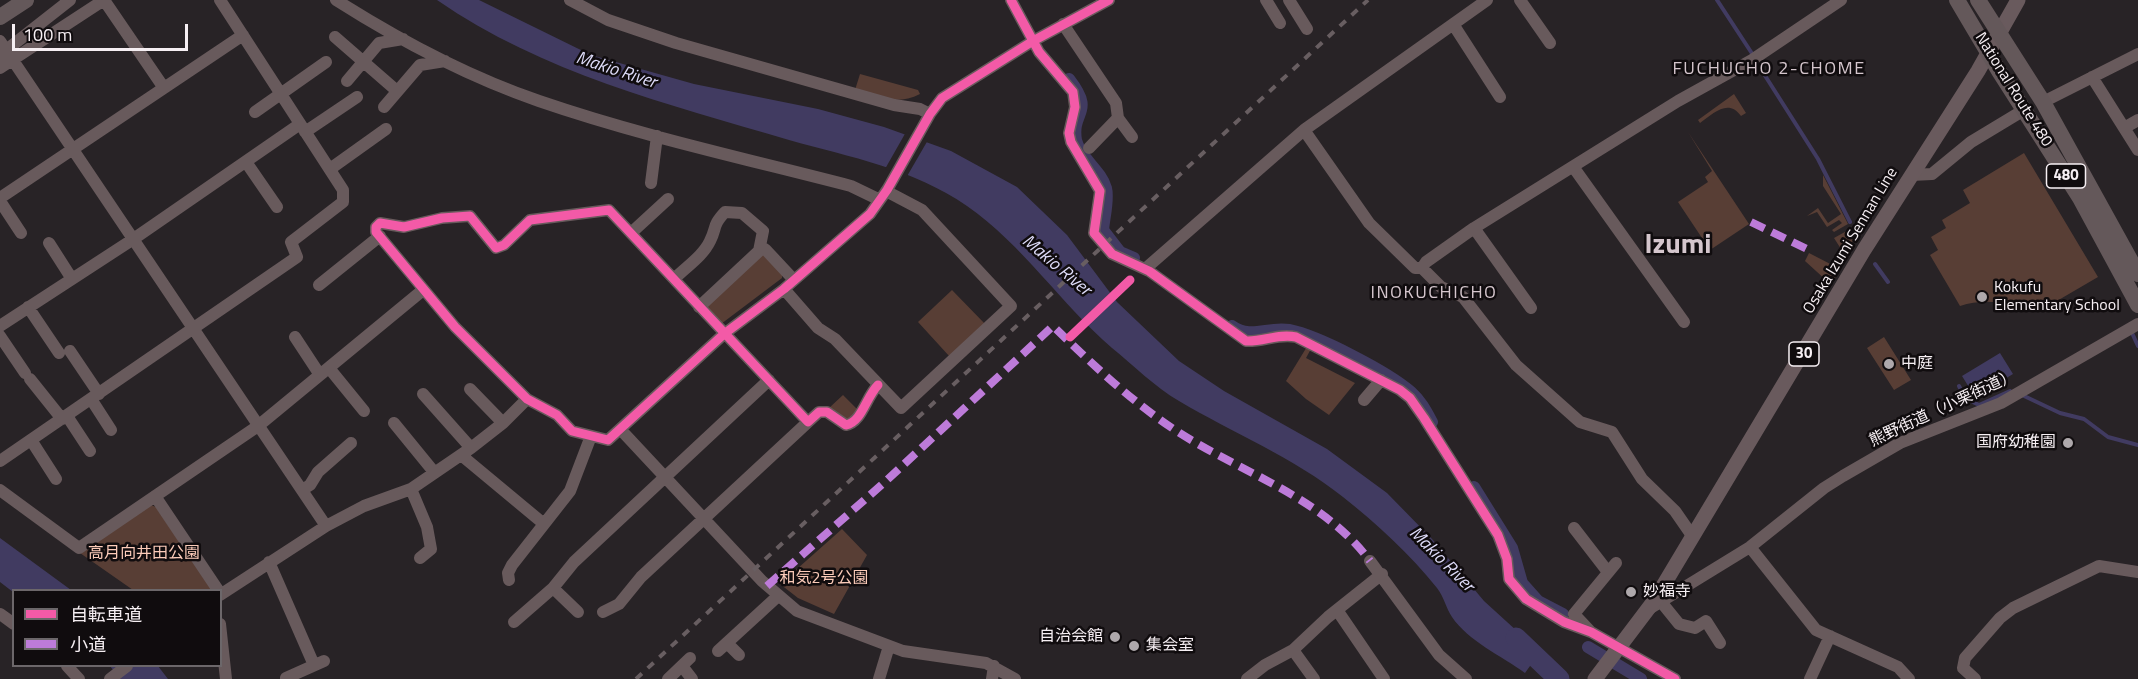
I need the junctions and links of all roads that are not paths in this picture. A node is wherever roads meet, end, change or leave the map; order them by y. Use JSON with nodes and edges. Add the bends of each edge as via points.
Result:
{"nodes":[{"id":1,"x":27,"y":0,"type":"edge"},
{"id":2,"x":69,"y":0,"type":"edge"},
{"id":3,"x":104,"y":0,"type":"edge"},
{"id":4,"x":220,"y":0,"type":"edge"},
{"id":5,"x":336,"y":0,"type":"edge"},
{"id":6,"x":570,"y":0,"type":"edge"},
{"id":7,"x":1011,"y":0,"type":"edge"},
{"id":8,"x":1109,"y":0,"type":"edge"},
{"id":9,"x":1266,"y":0,"type":"edge"},
{"id":10,"x":1289,"y":0,"type":"edge"},
{"id":11,"x":1487,"y":0,"type":"edge"},
{"id":12,"x":1520,"y":0,"type":"edge"},
{"id":13,"x":1841,"y":0,"type":"edge"},
{"id":14,"x":1978,"y":0,"type":"edge"},
{"id":15,"x":1991,"y":0,"type":"edge"},
{"id":16,"x":2018,"y":0,"type":"edge"},
{"id":17,"x":1958,"y":4,"type":"edge"},
{"id":18,"x":0,"y":18,"type":"edge"},
{"id":19,"x":1280,"y":23,"type":"dead end"},
{"id":20,"x":1063,"y":24,"type":"junction"},
{"id":21,"x":1453,"y":24,"type":"junction"},
{"id":22,"x":1307,"y":29,"type":"dead end"},
{"id":23,"x":1999,"y":31,"type":"junction"},
{"id":24,"x":243,"y":35,"type":"junction"},
{"id":25,"x":335,"y":37,"type":"dead end"},
{"id":26,"x":403,"y":39,"type":"junction"},
{"id":27,"x":1037,"y":39,"type":"junction"},
{"id":28,"x":1550,"y":43,"type":"dead end"},
{"id":29,"x":5,"y":51,"type":"edge"},
{"id":30,"x":1988,"y":51,"type":"junction"},
{"id":31,"x":2138,"y":54,"type":"edge"},
{"id":32,"x":446,"y":61,"type":"junction"},
{"id":33,"x":326,"y":62,"type":"dead end"},
{"id":34,"x":364,"y":62,"type":"junction"},
{"id":35,"x":0,"y":68,"type":"edge"},
{"id":36,"x":1485,"y":74,"type":"junction"},
{"id":37,"x":2092,"y":77,"type":"junction"},
{"id":38,"x":347,"y":81,"type":"dead end"},
{"id":39,"x":1474,"y":81,"type":"dead end"},
{"id":40,"x":164,"y":88,"type":"junction"},
{"id":41,"x":397,"y":91,"type":"junction"},
{"id":42,"x":281,"y":94,"type":"junction"},
{"id":43,"x":357,"y":97,"type":"dead end"},
{"id":44,"x":1500,"y":97,"type":"dead end"},
{"id":45,"x":2043,"y":102,"type":"junction"},
{"id":46,"x":384,"y":107,"type":"dead end"},
{"id":47,"x":2024,"y":111,"type":"junction"},
{"id":48,"x":255,"y":112,"type":"dead end"},
{"id":49,"x":928,"y":116,"type":"junction"},
{"id":50,"x":1118,"y":118,"type":"junction"},
{"id":51,"x":2138,"y":120,"type":"edge"},
{"id":52,"x":303,"y":128,"type":"junction"},
{"id":53,"x":2124,"y":128,"type":"junction"},
{"id":54,"x":386,"y":129,"type":"dead end"},
{"id":55,"x":1304,"y":130,"type":"junction"},
{"id":56,"x":657,"y":136,"type":"junction"},
{"id":57,"x":1132,"y":137,"type":"dead end"},
{"id":58,"x":74,"y":148,"type":"junction"},
{"id":59,"x":1089,"y":148,"type":"dead end"},
{"id":60,"x":2138,"y":150,"type":"edge"},
{"id":61,"x":246,"y":162,"type":"junction"},
{"id":62,"x":1575,"y":168,"type":"junction"},
{"id":63,"x":330,"y":169,"type":"junction"},
{"id":64,"x":1911,"y":175,"type":"junction"},
{"id":65,"x":651,"y":183,"type":"dead end"},
{"id":66,"x":2,"y":194,"type":"edge"},
{"id":67,"x":885,"y":194,"type":"junction"},
{"id":68,"x":277,"y":207,"type":"dead end"},
{"id":69,"x":666,"y":207,"type":"dead end"},
{"id":70,"x":1474,"y":228,"type":"junction"},
{"id":71,"x":21,"y":233,"type":"dead end"},
{"id":72,"x":631,"y":233,"type":"junction"},
{"id":73,"x":380,"y":236,"type":"junction"},
{"id":74,"x":132,"y":240,"type":"junction"},
{"id":75,"x":49,"y":243,"type":"dead end"},
{"id":76,"x":760,"y":246,"type":"junction"},
{"id":77,"x":1148,"y":266,"type":"junction"},
{"id":78,"x":1422,"y":268,"type":"junction"},
{"id":79,"x":2138,"y":274,"type":"edge"},
{"id":80,"x":72,"y":279,"type":"junction"},
{"id":81,"x":674,"y":279,"type":"junction"},
{"id":82,"x":794,"y":280,"type":"junction"},
{"id":83,"x":319,"y":285,"type":"dead end"},
{"id":84,"x":784,"y":289,"type":"junction"},
{"id":85,"x":423,"y":290,"type":"junction"},
{"id":86,"x":1524,"y":304,"type":"dead end"},
{"id":87,"x":2138,"y":305,"type":"edge"},
{"id":88,"x":699,"y":307,"type":"junction"},
{"id":89,"x":28,"y":308,"type":"junction"},
{"id":90,"x":1684,"y":322,"type":"dead end"},
{"id":91,"x":2138,"y":324,"type":"edge"},
{"id":92,"x":1,"y":327,"type":"edge"},
{"id":93,"x":192,"y":330,"type":"junction"},
{"id":94,"x":724,"y":334,"type":"junction"},
{"id":95,"x":295,"y":337,"type":"dead end"},
{"id":96,"x":325,"y":371,"type":"junction"},
{"id":97,"x":769,"y":380,"type":"junction"},
{"id":98,"x":1382,"y":380,"type":"junction"},
{"id":99,"x":878,"y":385,"type":"junction"},
{"id":100,"x":470,"y":389,"type":"dead end"},
{"id":101,"x":423,"y":394,"type":"dead end"},
{"id":102,"x":95,"y":397,"type":"junction"},
{"id":103,"x":527,"y":399,"type":"junction"},
{"id":104,"x":1364,"y":400,"type":"dead end"},
{"id":105,"x":364,"y":411,"type":"dead end"},
{"id":106,"x":64,"y":418,"type":"junction"},
{"id":107,"x":808,"y":422,"type":"junction"},
{"id":108,"x":394,"y":423,"type":"dead end"},
{"id":109,"x":503,"y":423,"type":"junction"},
{"id":110,"x":258,"y":426,"type":"junction"},
{"id":111,"x":111,"y":430,"type":"dead end"},
{"id":112,"x":621,"y":430,"type":"junction"},
{"id":113,"x":591,"y":436,"type":"junction"},
{"id":114,"x":32,"y":440,"type":"junction"},
{"id":115,"x":351,"y":443,"type":"dead end"},
{"id":116,"x":90,"y":451,"type":"dead end"},
{"id":117,"x":466,"y":452,"type":"junction"},
{"id":118,"x":2,"y":457,"type":"edge"},
{"id":119,"x":434,"y":472,"type":"junction"},
{"id":120,"x":664,"y":477,"type":"junction"},
{"id":121,"x":56,"y":478,"type":"dead end"},
{"id":122,"x":411,"y":489,"type":"junction"},
{"id":123,"x":0,"y":490,"type":"edge"},
{"id":124,"x":302,"y":490,"type":"junction"},
{"id":125,"x":155,"y":496,"type":"junction"},
{"id":126,"x":704,"y":519,"type":"junction"},
{"id":127,"x":544,"y":524,"type":"junction"},
{"id":128,"x":326,"y":526,"type":"junction"},
{"id":129,"x":1574,"y":528,"type":"dead end"},
{"id":130,"x":1693,"y":537,"type":"junction"},
{"id":131,"x":443,"y":540,"type":"dead end"},
{"id":132,"x":1750,"y":547,"type":"junction"},
{"id":133,"x":431,"y":549,"type":"junction"},
{"id":134,"x":420,"y":558,"type":"dead end"},
{"id":135,"x":1370,"y":561,"type":"dead end"},
{"id":136,"x":269,"y":562,"type":"junction"},
{"id":137,"x":1617,"y":563,"type":"dead end"},
{"id":138,"x":2138,"y":572,"type":"edge"},
{"id":139,"x":1608,"y":573,"type":"junction"},
{"id":140,"x":1382,"y":574,"type":"junction"},
{"id":141,"x":509,"y":580,"type":"dead end"},
{"id":142,"x":553,"y":588,"type":"junction"},
{"id":143,"x":217,"y":589,"type":"edge"},
{"id":144,"x":222,"y":593,"type":"edge"},
{"id":145,"x":778,"y":596,"type":"junction"},
{"id":146,"x":1662,"y":603,"type":"junction"},
{"id":147,"x":1337,"y":610,"type":"junction"},
{"id":148,"x":1646,"y":610,"type":"junction"},
{"id":149,"x":578,"y":612,"type":"dead end"},
{"id":150,"x":603,"y":612,"type":"dead end"},
{"id":151,"x":514,"y":622,"type":"dead end"},
{"id":152,"x":1591,"y":632,"type":"junction"},
{"id":153,"x":1830,"y":636,"type":"junction"},
{"id":154,"x":222,"y":642,"type":"edge"},
{"id":155,"x":1720,"y":643,"type":"dead end"},
{"id":156,"x":889,"y":646,"type":"junction"},
{"id":157,"x":1293,"y":650,"type":"junction"},
{"id":158,"x":1616,"y":650,"type":"junction"},
{"id":159,"x":739,"y":655,"type":"dead end"},
{"id":160,"x":68,"y":667,"type":"edge"},
{"id":161,"x":126,"y":667,"type":"edge"},
{"id":162,"x":993,"y":673,"type":"edge"},
{"id":163,"x":286,"y":678,"type":"edge"},
{"id":164,"x":79,"y":679,"type":"edge"},
{"id":165,"x":110,"y":679,"type":"edge"},
{"id":166,"x":226,"y":679,"type":"edge"},
{"id":167,"x":668,"y":679,"type":"edge"},
{"id":168,"x":692,"y":679,"type":"edge"},
{"id":169,"x":879,"y":679,"type":"edge"},
{"id":170,"x":1015,"y":679,"type":"edge"},
{"id":171,"x":1247,"y":679,"type":"edge"},
{"id":172,"x":1314,"y":679,"type":"edge"},
{"id":173,"x":1384,"y":679,"type":"edge"},
{"id":174,"x":1466,"y":679,"type":"edge"},
{"id":175,"x":1594,"y":679,"type":"edge"},
{"id":176,"x":1675,"y":679,"type":"edge"},
{"id":177,"x":1810,"y":679,"type":"edge"},
{"id":178,"x":1909,"y":679,"type":"edge"},
{"id":179,"x":1975,"y":679,"type":"edge"}],
"edges":[{"from":1,"to":18,"type":"highway"},
{"from":2,"to":29,"type":"street"},
{"from":3,"to":29,"type":"street"},
{"from":3,"to":40,"type":"street"},
{"from":4,"to":24,"type":"street"},
{"from":5,"to":26,"type":"street"},
{"from":6,"to":49,"type":"street","via":[[608,20],[676,44],[920,109]]},
{"from":7,"to":27,"type":"street"},
{"from":8,"to":20,"type":"street"},
{"from":9,"to":19,"type":"street"},
{"from":10,"to":22,"type":"street"},
{"from":11,"to":21,"type":"street"},
{"from":12,"to":28,"type":"street"},
{"from":13,"to":62,"type":"street","via":[[1752,60],[1678,101]]},
{"from":14,"to":23,"type":"highway","name":"National Route 480","number":"480"},
{"from":15,"to":23,"type":"highway","number":"480"},
{"from":16,"to":23,"type":"main road","name":"Osaka Izumi Sennan Line","number":"30"},
{"from":17,"to":30,"type":"highway","name":"National Route 480","number":"480"},
{"from":20,"to":27,"type":"street"},
{"from":20,"to":50,"type":"street","via":[[1116,103]]},
{"from":21,"to":36,"type":"street"},
{"from":21,"to":55,"type":"street"},
{"from":23,"to":30,"type":"main road","name":"Osaka Izumi Sennan Line","number":"30"},
{"from":23,"to":45,"type":"highway","name":"National Route 480","number":"480"},
{"from":24,"to":40,"type":"street"},
{"from":24,"to":42,"type":"street"},
{"from":25,"to":34,"type":"street"},
{"from":26,"to":32,"type":"street"},
{"from":26,"to":34,"type":"street","via":[[380,43]]},
{"from":27,"to":49,"type":"street","via":[[952,90]]},
{"from":27,"to":77,"type":"street","via":[[1073,92],[1071,142],[1100,191],[1094,233],[1112,254]]},
{"from":29,"to":35,"type":"street"},
{"from":29,"to":58,"type":"street"},
{"from":30,"to":47,"type":"highway","name":"National Route 480","number":"480"},
{"from":30,"to":64,"type":"main road","name":"Osaka Izumi Sennan Line","number":"30"},
{"from":31,"to":37,"type":"street"},
{"from":32,"to":41,"type":"street","via":[[420,65]]},
{"from":32,"to":56,"type":"street","via":[[537,100]]},
{"from":33,"to":42,"type":"street"},
{"from":34,"to":38,"type":"street"},
{"from":34,"to":41,"type":"street"},
{"from":36,"to":39,"type":"street"},
{"from":36,"to":44,"type":"street"},
{"from":37,"to":45,"type":"street"},
{"from":37,"to":53,"type":"street"},
{"from":40,"to":58,"type":"street"},
{"from":41,"to":46,"type":"street"},
{"from":42,"to":48,"type":"street"},
{"from":42,"to":52,"type":"street"},
{"from":43,"to":52,"type":"street"},
{"from":45,"to":79,"type":"highway","name":"National Route 480","number":"480"},
{"from":47,"to":64,"type":"street","via":[[1971,142],[1932,174]]},
{"from":47,"to":87,"type":"highway","name":"National Route 480","number":"480","via":[[2080,198]]},
{"from":49,"to":67,"type":"street"},
{"from":50,"to":57,"type":"street"},
{"from":50,"to":59,"type":"street"},
{"from":51,"to":53,"type":"street"},
{"from":52,"to":61,"type":"street"},
{"from":52,"to":63,"type":"street"},
{"from":53,"to":60,"type":"street"},
{"from":54,"to":63,"type":"street"},
{"from":55,"to":77,"type":"street"},
{"from":55,"to":78,"type":"street","via":[[1370,223],[1415,268]]},
{"from":56,"to":65,"type":"street"},
{"from":56,"to":67,"type":"street"},
{"from":58,"to":66,"type":"street"},
{"from":58,"to":74,"type":"street"},
{"from":61,"to":68,"type":"street"},
{"from":61,"to":74,"type":"street"},
{"from":62,"to":70,"type":"street"},
{"from":62,"to":90,"type":"street"},
{"from":63,"to":93,"type":"street","via":[[344,190],[343,202],[291,242],[297,257]]},
{"from":64,"to":130,"type":"main road","name":"Osaka Izumi Sennan Line","number":"30","via":[[1891,200]]},
{"from":66,"to":71,"type":"street"},
{"from":67,"to":82,"type":"street","via":[[870,214]]},
{"from":67,"to":99,"type":"street","via":[[922,210],[1011,306],[901,408]]},
{"from":69,"to":72,"type":"street"},
{"from":70,"to":78,"type":"street"},
{"from":70,"to":86,"type":"street","via":[[1494,266]]},
{"from":72,"to":73,"type":"street","via":[[609,210],[530,220],[496,248],[470,216],[404,227],[380,223],[376,227]]},
{"from":72,"to":81,"type":"street"},
{"from":73,"to":83,"type":"street"},
{"from":73,"to":85,"type":"street"},
{"from":74,"to":80,"type":"street"},
{"from":74,"to":93,"type":"street"},
{"from":75,"to":80,"type":"street"},
{"from":76,"to":81,"type":"street","via":[[763,231],[742,213],[725,212],[713,224],[711,240],[699,256]]},
{"from":76,"to":82,"type":"street"},
{"from":76,"to":88,"type":"street"},
{"from":77,"to":98,"type":"street","via":[[1246,341],[1296,337]]},
{"from":78,"to":130,"type":"street","via":[[1441,287],[1463,297],[1516,365],[1580,422],[1612,432],[1642,479],[1675,511]]},
{"from":80,"to":89,"type":"street"},
{"from":81,"to":88,"type":"street"},
{"from":82,"to":84,"type":"street"},
{"from":84,"to":94,"type":"street"},
{"from":84,"to":99,"type":"street"},
{"from":85,"to":96,"type":"street"},
{"from":85,"to":103,"type":"street"},
{"from":88,"to":94,"type":"street"},
{"from":89,"to":92,"type":"street"},
{"from":89,"to":102,"type":"street","via":[[65,352]]},
{"from":91,"to":132,"type":"street","name":"熊野街道（小栗街道）","via":[[2001,403],[1900,443],[1853,470]]},
{"from":92,"to":106,"type":"street","via":[[28,376]]},
{"from":93,"to":102,"type":"street"},
{"from":93,"to":110,"type":"street"},
{"from":94,"to":97,"type":"street"},
{"from":94,"to":112,"type":"street"},
{"from":95,"to":96,"type":"street"},
{"from":96,"to":105,"type":"street"},
{"from":96,"to":110,"type":"street"},
{"from":97,"to":107,"type":"street"},
{"from":97,"to":120,"type":"street"},
{"from":98,"to":104,"type":"street"},
{"from":98,"to":152,"type":"street","via":[[1410,398],[1424,418],[1498,535],[1509,579],[1526,599],[1564,622]]},
{"from":99,"to":107,"type":"street","via":[[851,424],[846,425],[827,412],[819,412]]},
{"from":100,"to":109,"type":"street"},
{"from":101,"to":117,"type":"street"},
{"from":102,"to":106,"type":"street"},
{"from":102,"to":111,"type":"street"},
{"from":103,"to":109,"type":"street"},
{"from":103,"to":113,"type":"street","via":[[556,415],[572,431]]},
{"from":106,"to":114,"type":"street"},
{"from":106,"to":116,"type":"street"},
{"from":107,"to":126,"type":"street"},
{"from":108,"to":119,"type":"street"},
{"from":109,"to":117,"type":"street"},
{"from":110,"to":124,"type":"street"},
{"from":110,"to":125,"type":"street"},
{"from":112,"to":113,"type":"street","via":[[608,440]]},
{"from":112,"to":120,"type":"street"},
{"from":113,"to":127,"type":"street","via":[[570,491]]},
{"from":114,"to":118,"type":"street"},
{"from":114,"to":121,"type":"street"},
{"from":115,"to":124,"type":"street"},
{"from":117,"to":119,"type":"street"},
{"from":117,"to":127,"type":"street"},
{"from":119,"to":122,"type":"street"},
{"from":120,"to":126,"type":"street"},
{"from":120,"to":142,"type":"street","via":[[574,562]]},
{"from":122,"to":128,"type":"street","via":[[364,506]]},
{"from":122,"to":133,"type":"street","via":[[427,527]]},
{"from":123,"to":125,"type":"street","via":[[79,548]]},
{"from":124,"to":128,"type":"street"},
{"from":125,"to":143,"type":"street"},
{"from":126,"to":145,"type":"street"},
{"from":126,"to":150,"type":"street","via":[[641,577],[619,604]]},
{"from":127,"to":141,"type":"street","via":[[512,565]]},
{"from":128,"to":136,"type":"street"},
{"from":129,"to":139,"type":"street"},
{"from":130,"to":148,"type":"main road","name":"Osaka Izumi Sennan Line","number":"30"},
{"from":131,"to":133,"type":"street"},
{"from":132,"to":146,"type":"street","name":"熊野街道（小栗街道）"},
{"from":132,"to":153,"type":"street","via":[[1816,630]]},
{"from":133,"to":134,"type":"street"},
{"from":135,"to":140,"type":"street"},
{"from":136,"to":144,"type":"street"},
{"from":136,"to":163,"type":"street","via":[[288,624],[319,663]]},
{"from":137,"to":139,"type":"street"},
{"from":138,"to":179,"type":"street","via":[[2099,566],[2013,608],[1965,658],[1963,668]]},
{"from":139,"to":152,"type":"street","via":[[1574,614]]},
{"from":140,"to":147,"type":"street"},
{"from":140,"to":174,"type":"street","via":[[1439,655]]},
{"from":142,"to":149,"type":"street"},
{"from":142,"to":151,"type":"street"},
{"from":145,"to":156,"type":"street","via":[[797,611]]},
{"from":145,"to":159,"type":"street","via":[[722,647]]},
{"from":146,"to":148,"type":"street","name":"熊野街道（小栗街道）"},
{"from":146,"to":155,"type":"street","via":[[1679,624],[1695,628],[1706,621]]},
{"from":147,"to":157,"type":"street"},
{"from":147,"to":173,"type":"street"},
{"from":148,"to":158,"type":"main road","name":"Osaka Izumi Sennan Line","number":"30"},
{"from":152,"to":158,"type":"street"},
{"from":153,"to":177,"type":"street"},
{"from":153,"to":178,"type":"street","via":[[1898,667]]},
{"from":154,"to":166,"type":"street"},
{"from":156,"to":162,"type":"street"},
{"from":156,"to":169,"type":"street"},
{"from":157,"to":171,"type":"street"},
{"from":157,"to":172,"type":"street"},
{"from":158,"to":175,"type":"main road","name":"Osaka Izumi Sennan Line","number":"30"},
{"from":158,"to":176,"type":"street"},
{"from":160,"to":164,"type":"street"},
{"from":161,"to":165,"type":"street"},
{"from":162,"to":170,"type":"street"},
{"from":167,"to":168,"type":"street","via":[[686,662]]}]}
